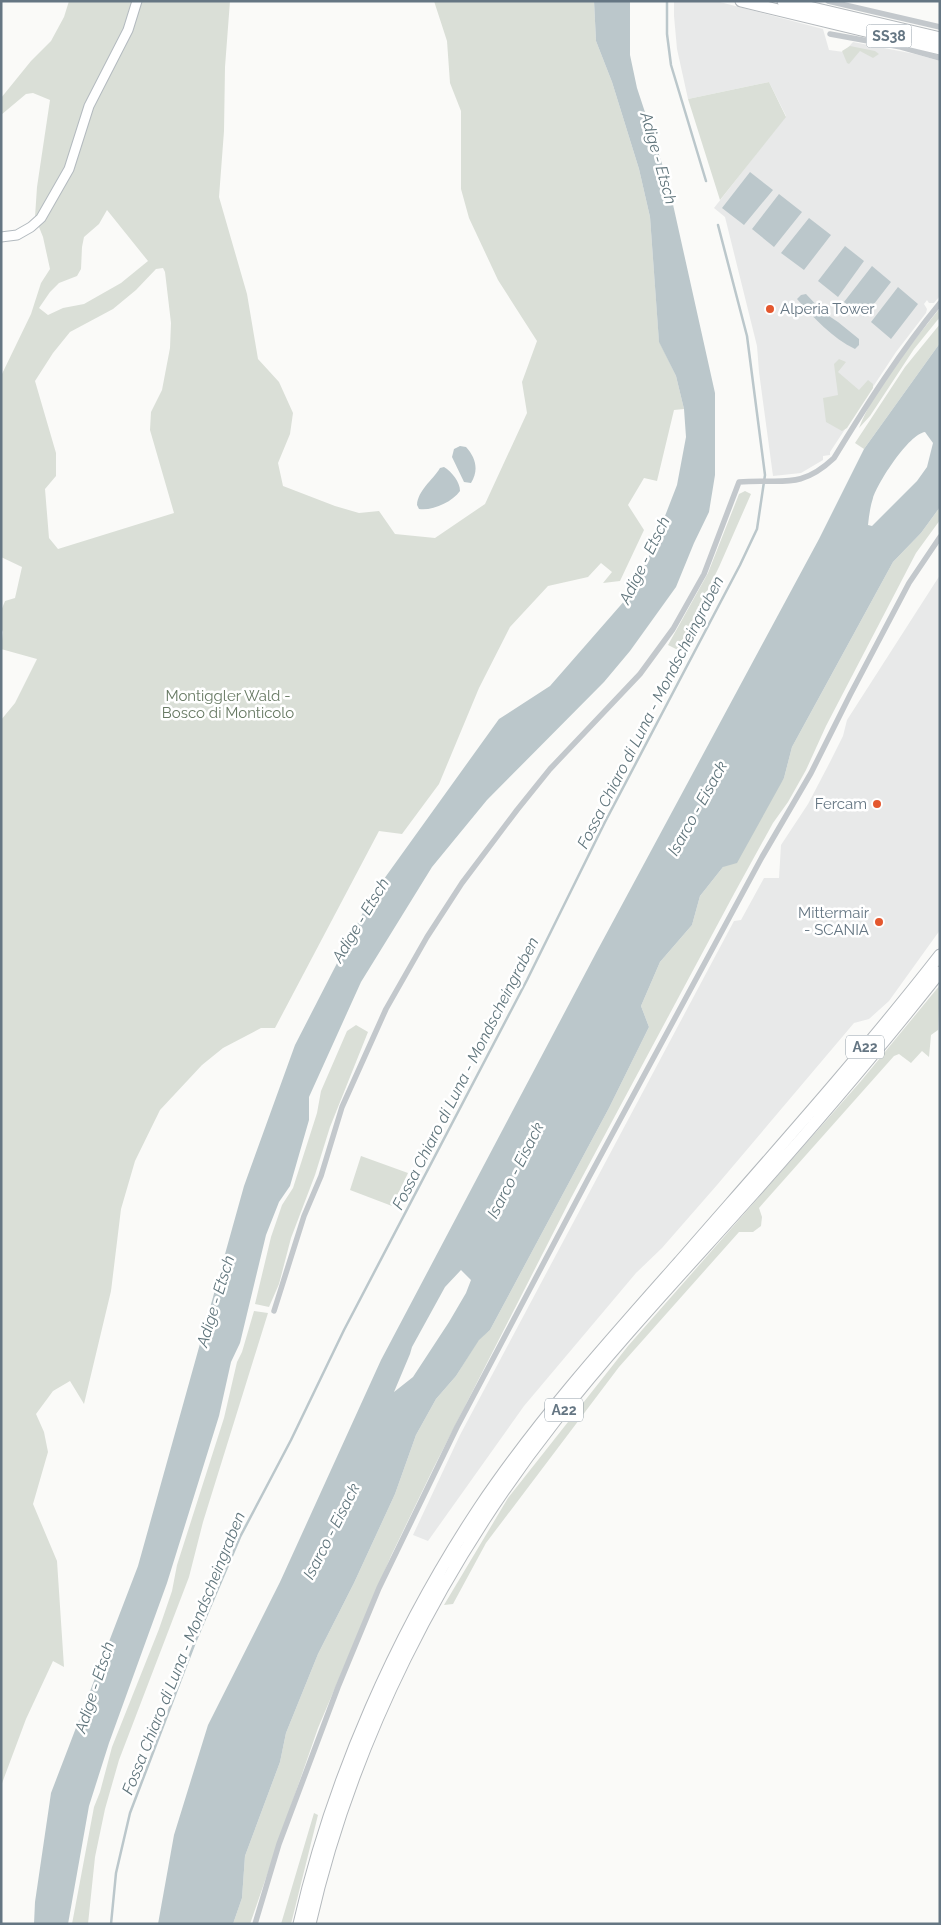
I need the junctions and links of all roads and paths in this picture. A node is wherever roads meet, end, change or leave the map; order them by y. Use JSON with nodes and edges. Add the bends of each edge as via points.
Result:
{"nodes":[{"id":1,"x":137,"y":1,"type":"edge"},
{"id":2,"x":742,"y":1,"type":"edge"},
{"id":3,"x":783,"y":1,"type":"edge"},
{"id":4,"x":828,"y":1,"type":"edge"},
{"id":5,"x":940,"y":27,"type":"edge"},
{"id":6,"x":830,"y":34,"type":"dead end"},
{"id":7,"x":940,"y":38,"type":"edge"},
{"id":8,"x":940,"y":49,"type":"edge"},
{"id":9,"x":940,"y":58,"type":"edge"},
{"id":10,"x":1,"y":236,"type":"edge"},
{"id":11,"x":940,"y":303,"type":"edge"},
{"id":12,"x":940,"y":537,"type":"edge"},
{"id":13,"x":940,"y":954,"type":"edge"},
{"id":14,"x":940,"y":972,"type":"edge"},
{"id":15,"x":274,"y":1311,"type":"dead end"},
{"id":16,"x":255,"y":1924,"type":"edge"},
{"id":17,"x":299,"y":1924,"type":"edge"},
{"id":18,"x":310,"y":1924,"type":"edge"}],
"edges":[{"from":1,"to":10,"type":"main road","via":[[128,30],[89,106],[69,169],[41,218],[17,235]]},
{"from":2,"to":8,"type":"highway","number":"SS38"},
{"from":3,"to":7,"type":"highway","number":"SS38"},
{"from":4,"to":5,"type":"street"},
{"from":6,"to":9,"type":"street"},
{"from":11,"to":15,"type":"street","via":[[877,388],[834,458],[820,470],[798,481],[738,482],[704,574],[674,629],[640,674],[550,769],[462,883],[386,1009],[342,1107]]},
{"from":12,"to":16,"type":"street","via":[[905,592],[812,773],[762,857],[457,1427],[379,1588],[338,1687],[279,1844]]},
{"from":13,"to":17,"type":"highway","number":"A22","via":[[857,1057],[553,1407],[479,1508],[414,1620],[362,1732],[324,1835]]},
{"from":14,"to":18,"type":"highway","number":"A22","via":[[864,1066],[561,1413],[489,1513],[440,1593],[386,1700],[333,1840]]}]}
